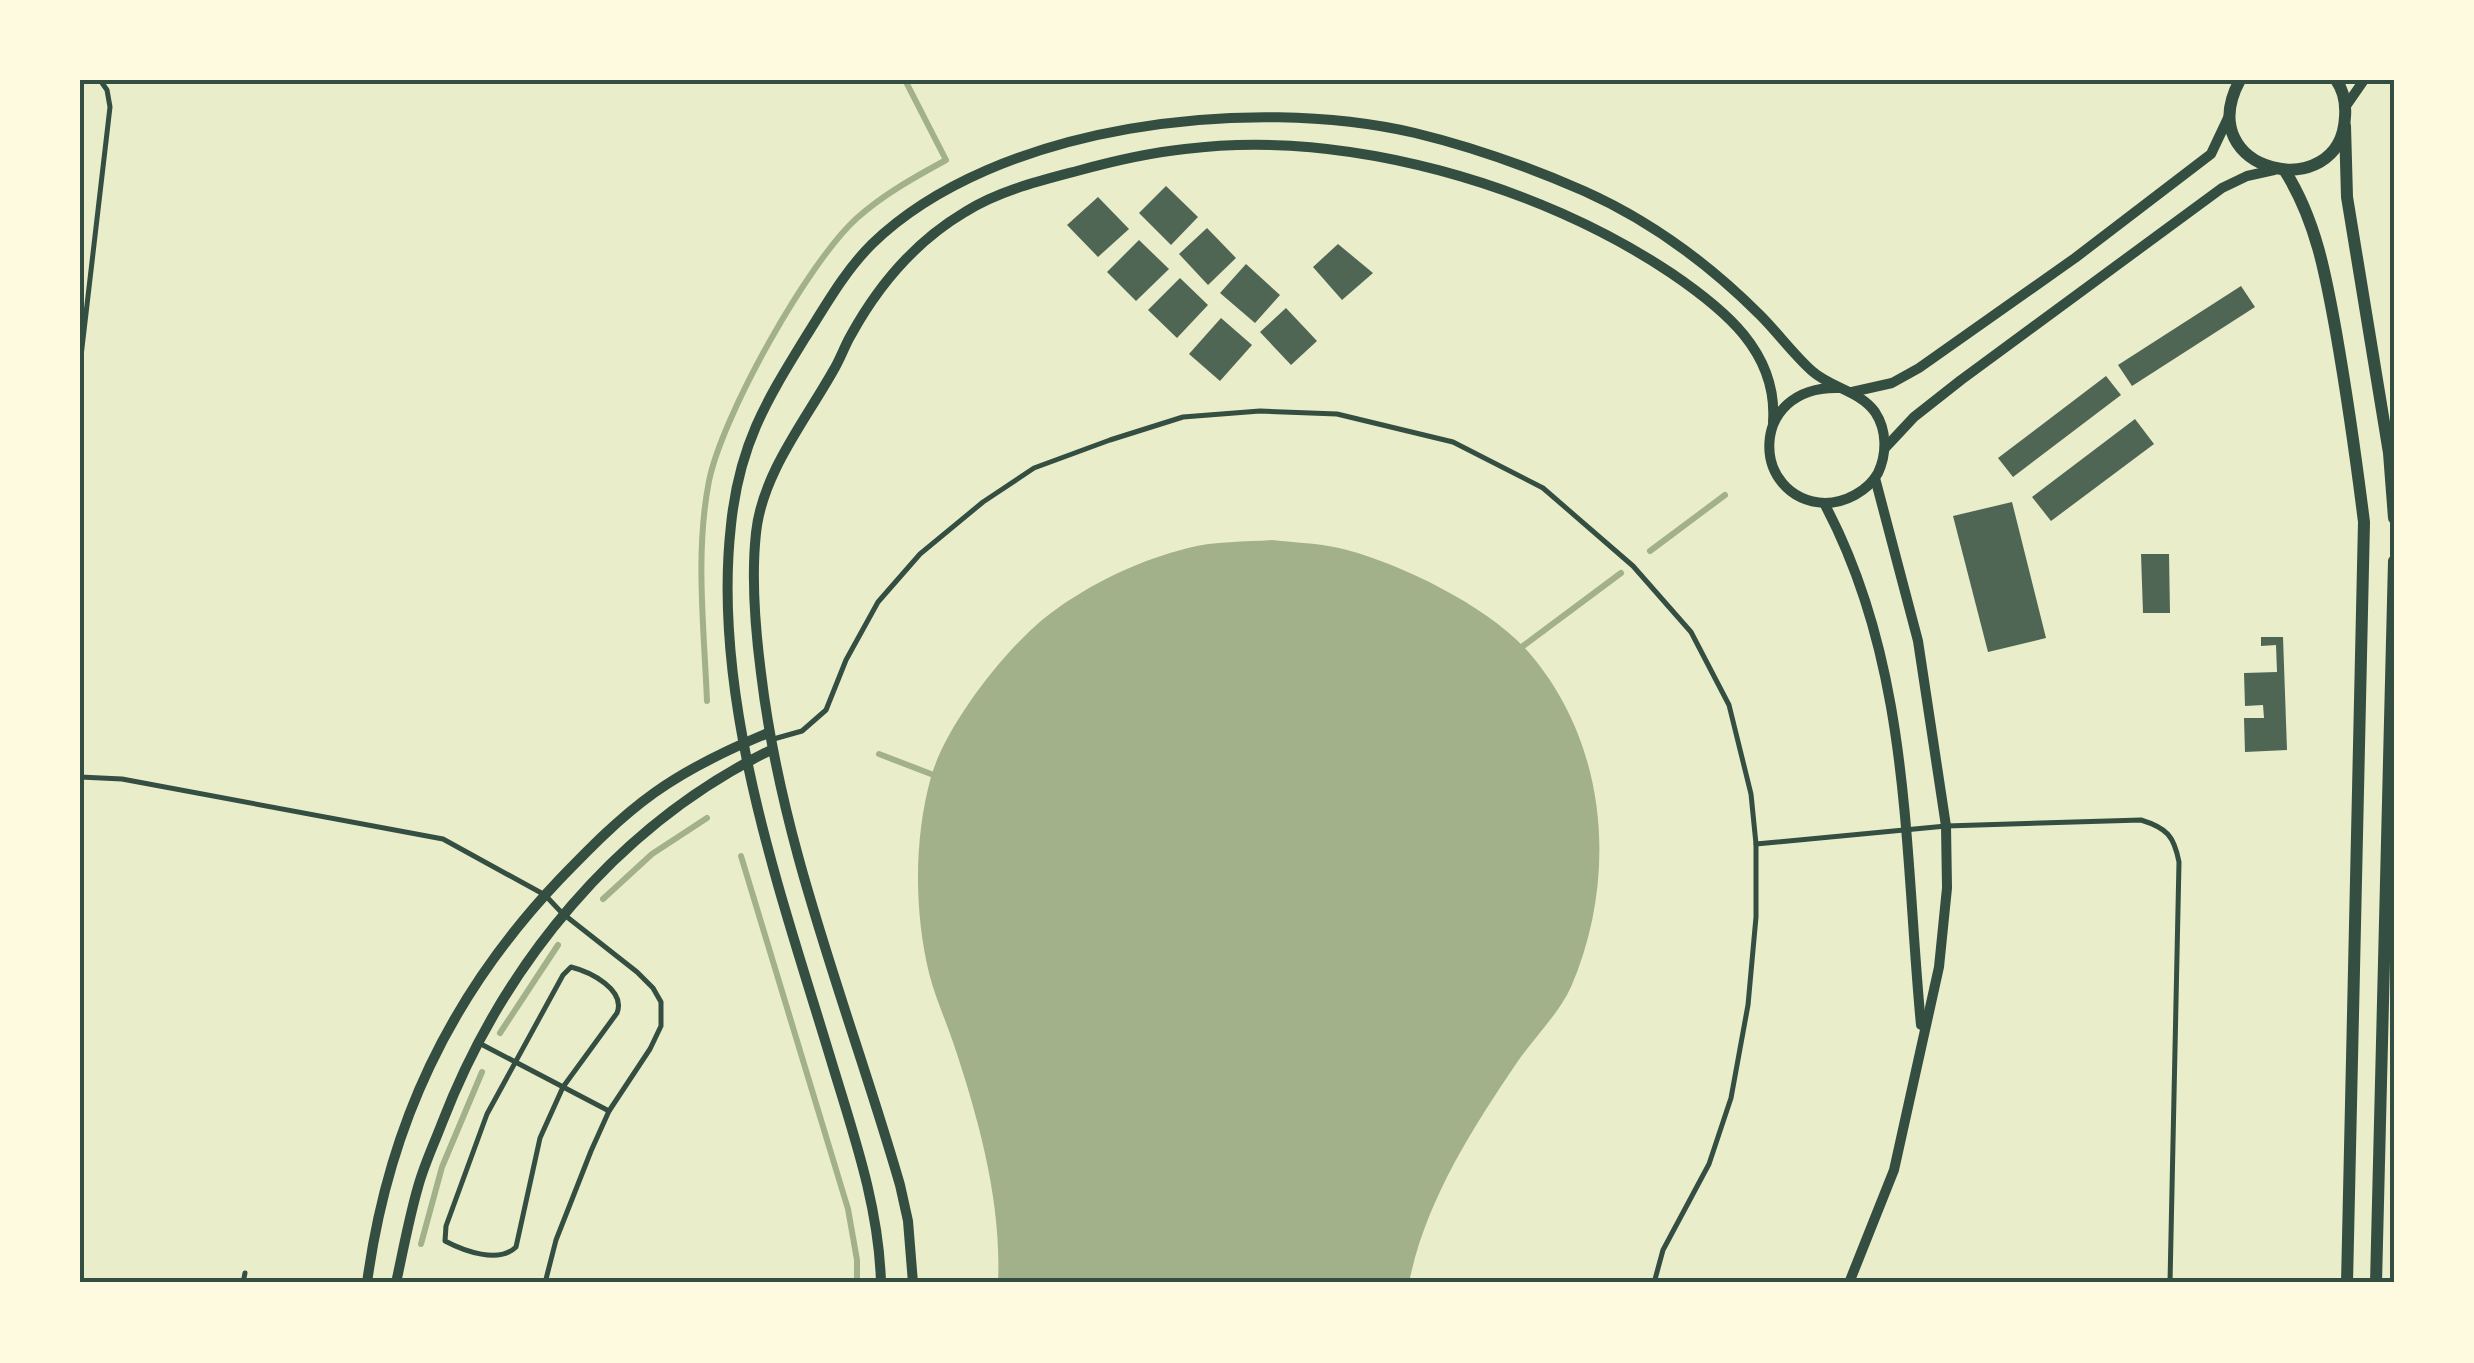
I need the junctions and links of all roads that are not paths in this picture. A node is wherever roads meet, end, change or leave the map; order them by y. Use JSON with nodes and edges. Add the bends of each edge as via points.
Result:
{"nodes":[{"id":1,"x":100,"y":80,"type":"edge"},
{"id":2,"x":2336,"y":80,"type":"edge"},
{"id":3,"x":2364,"y":80,"type":"edge"},
{"id":4,"x":2238,"y":82,"type":"edge"},
{"id":5,"x":2346,"y":106,"type":"junction"},
{"id":6,"x":2228,"y":118,"type":"junction"},
{"id":7,"x":2345,"y":126,"type":"junction"},
{"id":8,"x":2280,"y":171,"type":"junction"},
{"id":9,"x":80,"y":365,"type":"edge"},
{"id":10,"x":1843,"y":390,"type":"junction"},
{"id":11,"x":1773,"y":424,"type":"junction"},
{"id":12,"x":1885,"y":448,"type":"junction"},
{"id":13,"x":1875,"y":478,"type":"junction"},
{"id":14,"x":1824,"y":502,"type":"junction"},
{"id":15,"x":2394,"y":518,"type":"edge"},
{"id":16,"x":2394,"y":561,"type":"edge"},
{"id":17,"x":770,"y":741,"type":"junction"},
{"id":18,"x":745,"y":742,"type":"junction"},
{"id":19,"x":748,"y":762,"type":"junction"},
{"id":20,"x":80,"y":777,"type":"edge"},
{"id":21,"x":1946,"y":826,"type":"junction"},
{"id":22,"x":1908,"y":830,"type":"junction"},
{"id":23,"x":1756,"y":844,"type":"junction"},
{"id":24,"x":545,"y":895,"type":"junction"},
{"id":25,"x":562,"y":913,"type":"junction"},
{"id":26,"x":1922,"y":1036,"type":"junction"},
{"id":27,"x":477,"y":1042,"type":"junction"},
{"id":28,"x":514,"y":1061,"type":"junction"},
{"id":29,"x":563,"y":1087,"type":"junction"},
{"id":30,"x":609,"y":1111,"type":"junction"},
{"id":31,"x":245,"y":1273,"type":"dead end"},
{"id":32,"x":243,"y":1283,"type":"edge"},
{"id":33,"x":367,"y":1283,"type":"edge"},
{"id":34,"x":396,"y":1283,"type":"edge"},
{"id":35,"x":545,"y":1283,"type":"edge"},
{"id":36,"x":881,"y":1283,"type":"edge"},
{"id":37,"x":914,"y":1283,"type":"edge"},
{"id":38,"x":1654,"y":1283,"type":"edge"},
{"id":39,"x":1849,"y":1283,"type":"edge"},
{"id":40,"x":2170,"y":1283,"type":"edge"},
{"id":41,"x":2347,"y":1283,"type":"edge"},
{"id":42,"x":2376,"y":1283,"type":"edge"}],
"edges":[{"from":1,"to":9,"type":"lane","via":[[110,107]]},
{"from":2,"to":5,"type":"street"},
{"from":3,"to":5,"type":"street"},
{"from":4,"to":6,"type":"street"},
{"from":5,"to":7,"type":"street"},
{"from":6,"to":8,"type":"street","via":[[2245,154]]},
{"from":6,"to":10,"type":"street","via":[[2211,154],[2075,258],[1892,383]]},
{"from":7,"to":8,"type":"street","via":[[2324,159]]},
{"from":7,"to":15,"type":"street","via":[[2347,197]]},
{"from":8,"to":12,"type":"street","via":[[2222,188],[1961,380]]},
{"from":8,"to":41,"type":"street","via":[[2303,199],[2324,265],[2364,522]]},
{"from":10,"to":11,"type":"street","via":[[1800,394]]},
{"from":10,"to":12,"type":"street","via":[[1874,410]]},
{"from":10,"to":18,"type":"street","via":[[1806,367],[1764,319],[1689,253],[1591,194],[1477,150],[1410,132],[1244,117],[1064,144],[948,188],[876,240],[828,300],[763,406],[737,483],[728,560]]},
{"from":11,"to":14,"type":"street","via":[[1770,457],[1778,476],[1804,498]]},
{"from":11,"to":17,"type":"street","via":[[1774,393],[1759,357],[1711,300],[1614,238],[1480,183],[1315,149],[1210,148],[1126,158],[1000,194],[943,226],[877,293],[765,497],[754,561]]},
{"from":12,"to":13,"type":"street"},
{"from":13,"to":14,"type":"street","via":[[1844,500]]},
{"from":13,"to":21,"type":"street","via":[[1918,641]]},
{"from":14,"to":22,"type":"street","via":[[1856,570],[1881,654]]},
{"from":16,"to":42,"type":"street"},
{"from":17,"to":18,"type":"street"},
{"from":17,"to":19,"type":"street"},
{"from":17,"to":23,"type":"lane","via":[[802,730],[826,710],[878,602],[920,554],[1034,468],[1183,417],[1337,414],[1452,442],[1543,488],[1633,566],[1691,632],[1729,705]]},
{"from":17,"to":37,"type":"street","via":[[798,860],[900,1184]]},
{"from":18,"to":19,"type":"street"},
{"from":18,"to":24,"type":"street","via":[[654,793]]},
{"from":19,"to":25,"type":"street","via":[[668,813]]},
{"from":19,"to":36,"type":"street","via":[[772,867],[870,1192]]},
{"from":20,"to":24,"type":"lane","via":[[122,779],[444,839]]},
{"from":21,"to":22,"type":"lane"},
{"from":21,"to":26,"type":"street","via":[[1939,968]]},
{"from":21,"to":40,"type":"lane","via":[[2141,820],[2174,838],[2179,862]]},
{"from":22,"to":23,"type":"lane"},
{"from":22,"to":26,"type":"street"},
{"from":23,"to":38,"type":"lane","via":[[1748,1005],[1731,1098],[1709,1164],[1663,1250]]},
{"from":24,"to":25,"type":"lane"},
{"from":24,"to":33,"type":"street","via":[[468,991],[426,1070],[396,1150]]},
{"from":25,"to":27,"type":"street"},
{"from":25,"to":30,"type":"lane","via":[[638,972],[660,1002],[656,1039]]},
{"from":26,"to":39,"type":"street","via":[[1894,1170]]},
{"from":27,"to":28,"type":"lane"},
{"from":27,"to":34,"type":"street","via":[[418,1184]]},
{"from":28,"to":29,"type":"lane"},
{"from":28,"to":29,"type":"lane","via":[[562,975],[584,970],[617,994],[620,1004]]},
{"from":28,"to":29,"type":"lane","via":[[487,1114],[445,1241],[498,1256],[516,1247],[540,1138]]},
{"from":29,"to":30,"type":"lane"},
{"from":30,"to":35,"type":"lane","via":[[572,1195]]},
{"from":31,"to":32,"type":"lane"}]}
